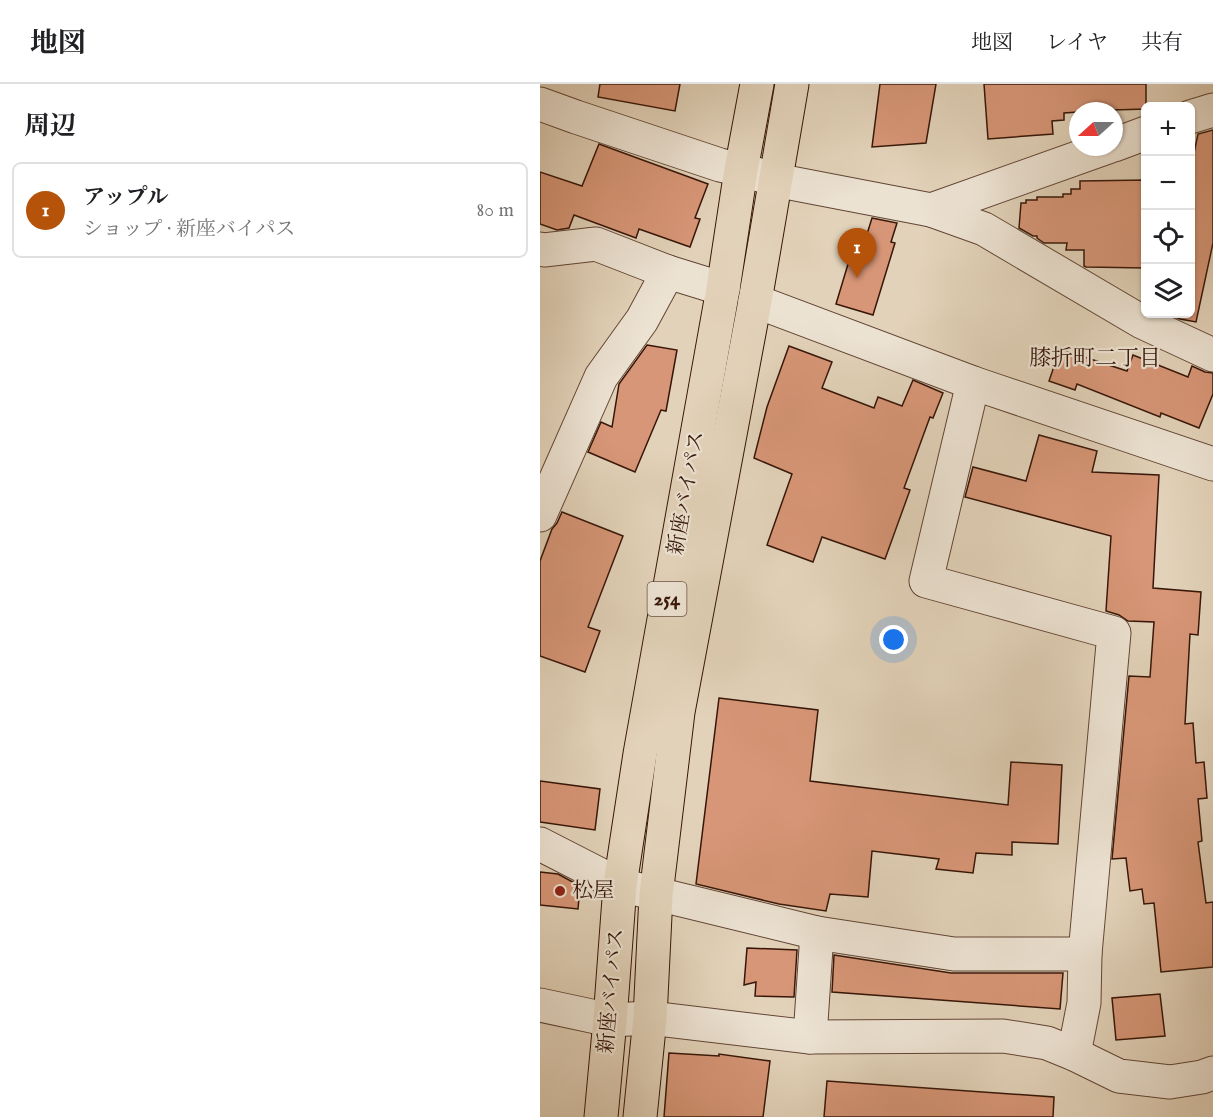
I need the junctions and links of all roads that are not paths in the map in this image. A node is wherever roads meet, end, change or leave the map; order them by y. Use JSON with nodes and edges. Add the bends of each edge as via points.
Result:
{"nodes":[{"id":1,"x":757,"y":84,"type":"edge"},
{"id":2,"x":792,"y":84,"type":"edge"},
{"id":3,"x":540,"y":104,"type":"edge"},
{"id":4,"x":1213,"y":110,"type":"edge"},
{"id":5,"x":1195,"y":116,"type":"edge"},
{"id":6,"x":1141,"y":135,"type":"edge"},
{"id":7,"x":1123,"y":142,"type":"edge"},
{"id":8,"x":1083,"y":156,"type":"edge"},
{"id":9,"x":741,"y":170,"type":"junction"},
{"id":10,"x":775,"y":180,"type":"junction"},
{"id":11,"x":931,"y":210,"type":"junction"},
{"id":12,"x":540,"y":249,"type":"edge"},
{"id":13,"x":668,"y":272,"type":"junction"},
{"id":14,"x":723,"y":289,"type":"junction"},
{"id":15,"x":755,"y":301,"type":"junction"},
{"id":16,"x":1213,"y":355,"type":"edge"},
{"id":17,"x":973,"y":383,"type":"junction"},
{"id":18,"x":1213,"y":464,"type":"edge"},
{"id":19,"x":540,"y":515,"type":"edge"},
{"id":20,"x":540,"y":844,"type":"edge"},
{"id":21,"x":620,"y":885,"type":"junction"},
{"id":22,"x":656,"y":895,"type":"junction"},
{"id":23,"x":817,"y":933,"type":"junction"},
{"id":24,"x":1084,"y":954,"type":"junction"},
{"id":25,"x":540,"y":1005,"type":"edge"},
{"id":26,"x":650,"y":1018,"type":"junction"},
{"id":27,"x":610,"y":1020,"type":"junction"},
{"id":28,"x":810,"y":1037,"type":"junction"},
{"id":29,"x":1074,"y":1054,"type":"junction"},
{"id":30,"x":1213,"y":1073,"type":"edge"},
{"id":31,"x":601,"y":1117,"type":"edge"},
{"id":32,"x":640,"y":1117,"type":"edge"}],
"edges":[{"from":1,"to":9,"type":"highway","name":"新座バイパス","number":"254"},
{"from":2,"to":10,"type":"highway","name":"新座バイパス","number":"254"},
{"from":3,"to":9,"type":"street"},
{"from":4,"to":5,"type":"street"},
{"from":6,"to":7,"type":"street"},
{"from":8,"to":11,"type":"street"},
{"from":9,"to":10,"type":"street"},
{"from":9,"to":14,"type":"highway","name":"新座バイパス","number":"254"},
{"from":10,"to":11,"type":"street"},
{"from":10,"to":15,"type":"highway","name":"新座バイパス","number":"254"},
{"from":11,"to":16,"type":"street","via":[[984,229],[1142,322]]},
{"from":12,"to":13,"type":"street","via":[[596,244]]},
{"from":13,"to":14,"type":"street"},
{"from":13,"to":19,"type":"street","via":[[642,320],[601,377]]},
{"from":14,"to":21,"type":"highway","name":"新座バイパス","number":"254"},
{"from":15,"to":17,"type":"street"},
{"from":15,"to":22,"type":"highway","name":"新座バイパス","number":"254","via":[[678,712]]},
{"from":17,"to":18,"type":"street"},
{"from":17,"to":24,"type":"street","via":[[926,581],[1114,633]]},
{"from":20,"to":21,"type":"street"},
{"from":21,"to":22,"type":"street"},
{"from":21,"to":27,"type":"highway","name":"新座バイパス","number":"254"},
{"from":22,"to":23,"type":"street"},
{"from":22,"to":26,"type":"highway","name":"新座バイパス","number":"254"},
{"from":23,"to":24,"type":"street","via":[[954,954]]},
{"from":23,"to":28,"type":"street"},
{"from":24,"to":29,"type":"street","via":[[1084,1004]]},
{"from":25,"to":27,"type":"street"},
{"from":26,"to":27,"type":"street"},
{"from":26,"to":28,"type":"street"},
{"from":26,"to":32,"type":"highway","name":"新座バイパス","number":"254"},
{"from":27,"to":31,"type":"highway","name":"新座バイパス","number":"254"},
{"from":28,"to":29,"type":"street","via":[[1003,1036],[1047,1043]]},
{"from":29,"to":30,"type":"street","via":[[1119,1076],[1145,1080],[1170,1082]]}]}
